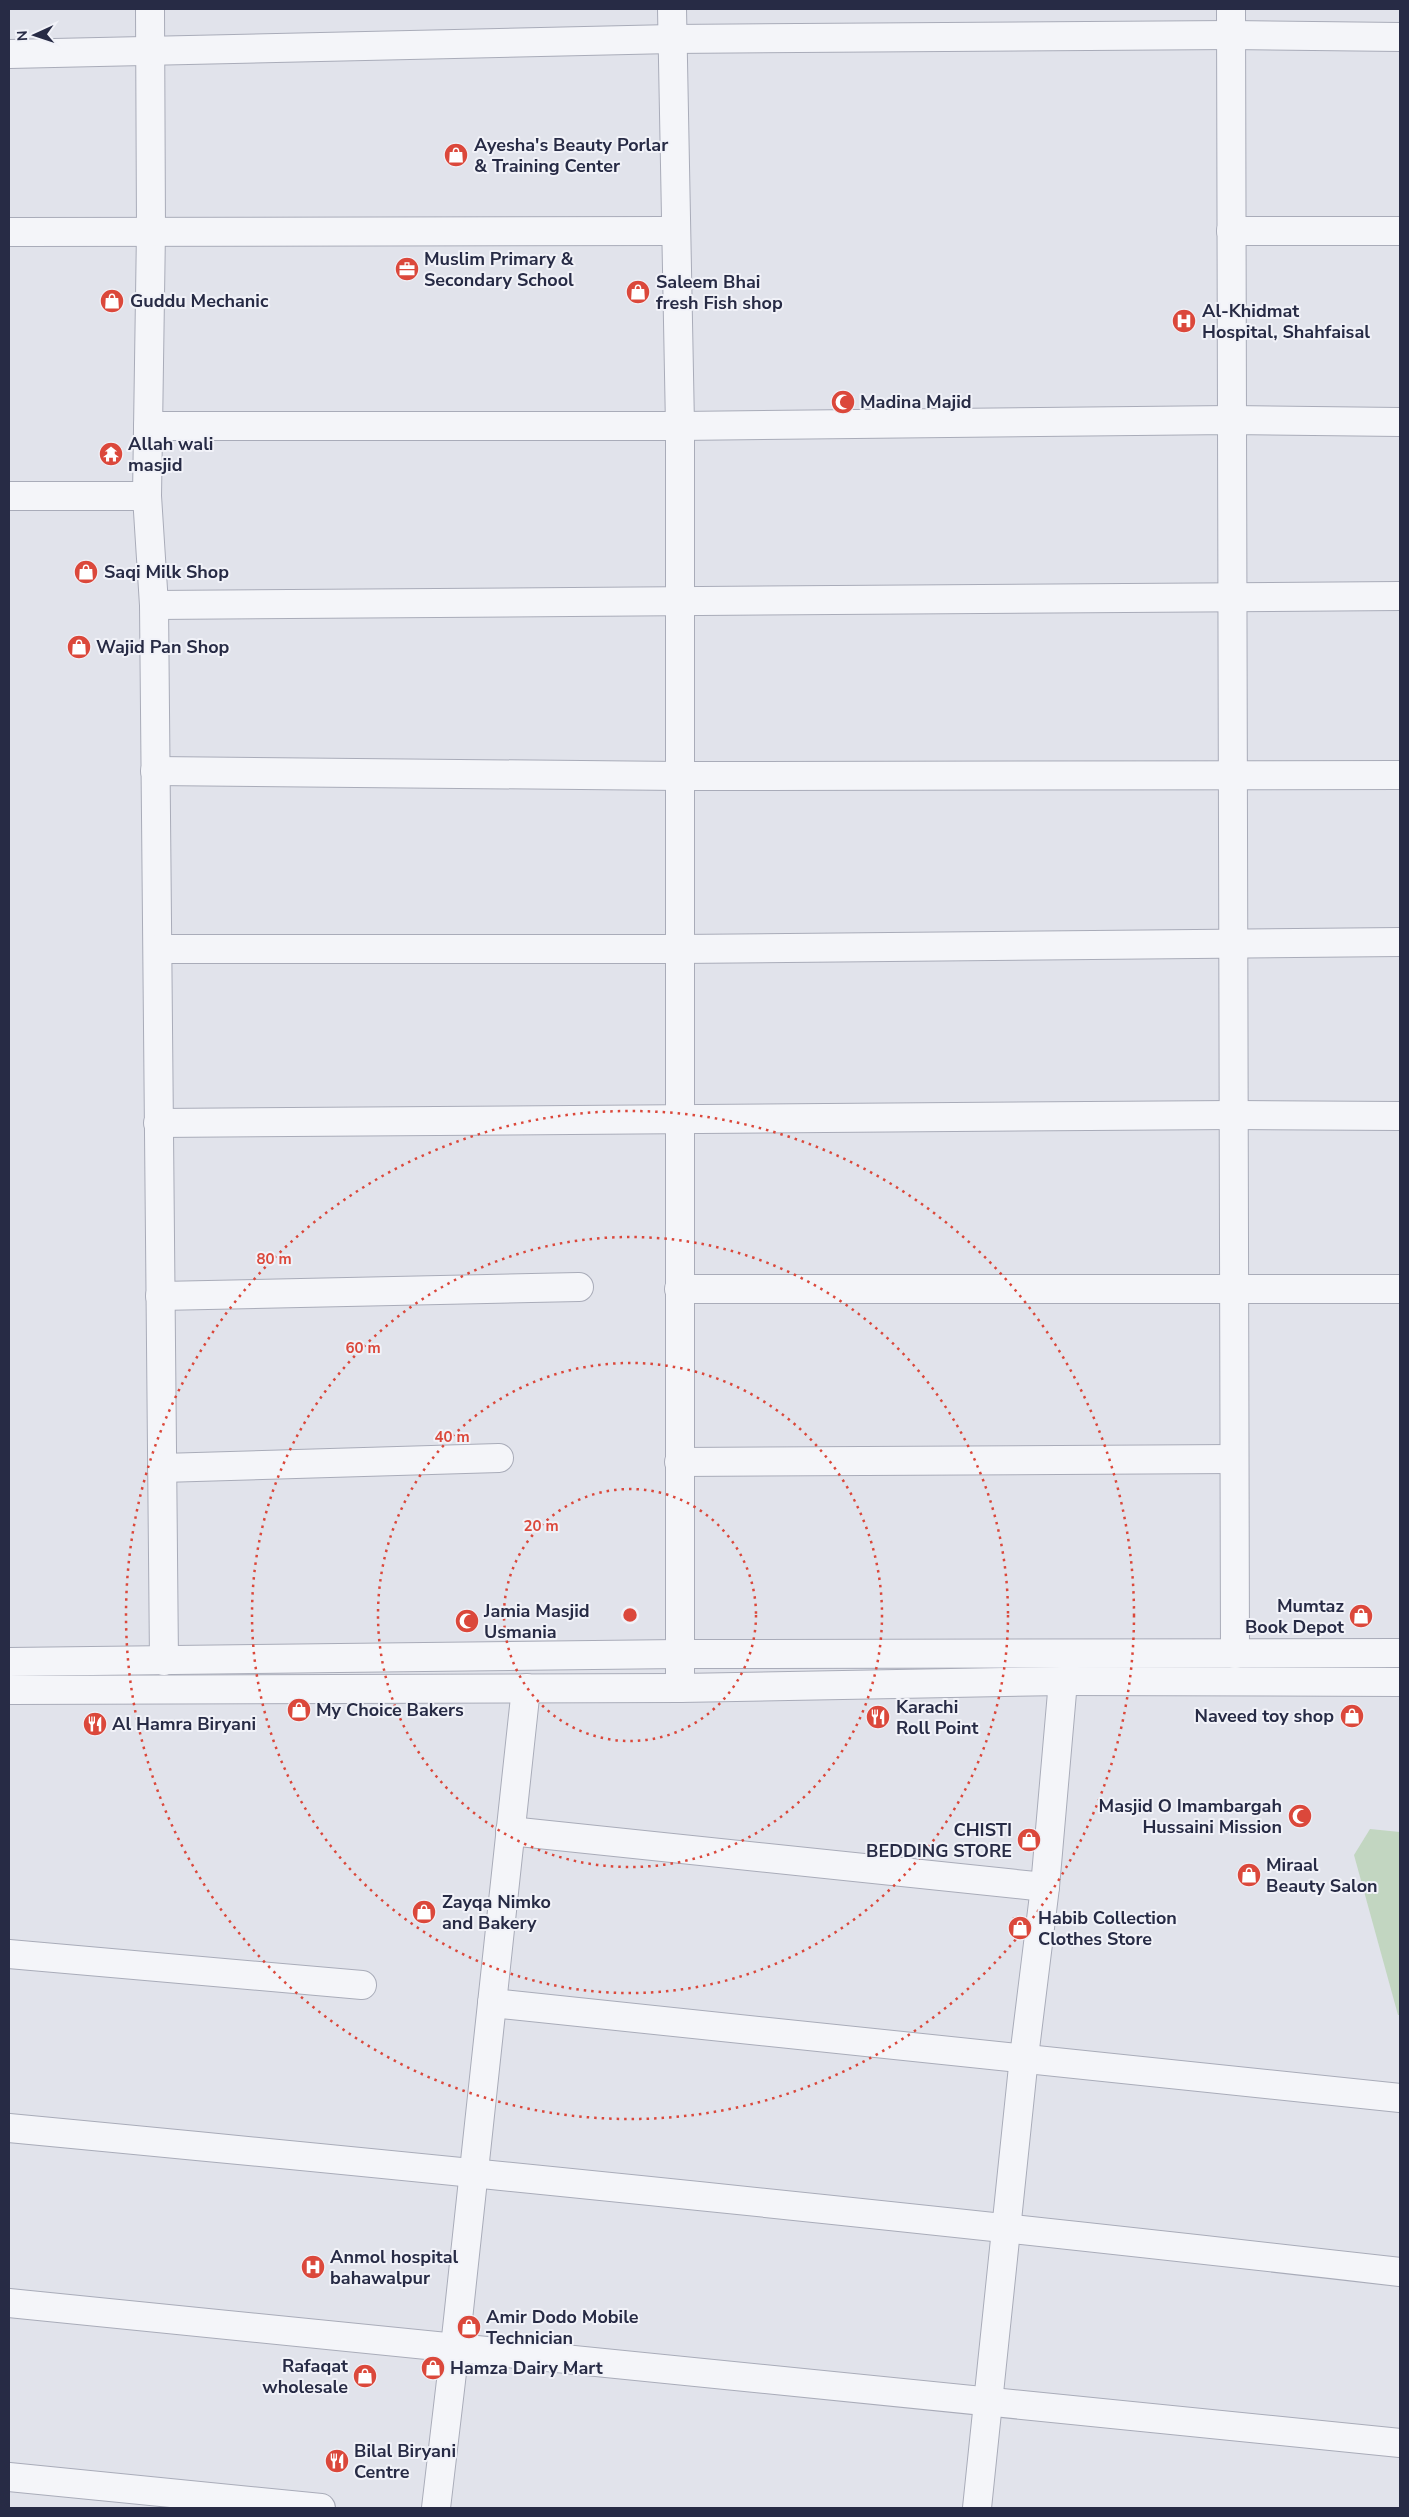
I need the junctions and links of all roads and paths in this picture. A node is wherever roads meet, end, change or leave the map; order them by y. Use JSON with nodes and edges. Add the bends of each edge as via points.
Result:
{"nodes":[{"id":1,"x":150,"y":9,"type":"edge"},
{"id":2,"x":672,"y":9,"type":"edge"},
{"id":3,"x":1231,"y":9,"type":"edge"},
{"id":4,"x":1231,"y":36,"type":"junction"},
{"id":5,"x":1400,"y":37,"type":"edge"},
{"id":6,"x":672,"y":39,"type":"junction"},
{"id":7,"x":150,"y":51,"type":"junction"},
{"id":8,"x":9,"y":54,"type":"edge"},
{"id":9,"x":151,"y":230,"type":"junction"},
{"id":10,"x":676,"y":231,"type":"junction"},
{"id":11,"x":1231,"y":231,"type":"junction"},
{"id":12,"x":1400,"y":231,"type":"edge"},
{"id":13,"x":9,"y":232,"type":"edge"},
{"id":14,"x":1231,"y":420,"type":"junction"},
{"id":15,"x":1400,"y":422,"type":"edge"},
{"id":16,"x":148,"y":426,"type":"junction"},
{"id":17,"x":680,"y":426,"type":"junction"},
{"id":18,"x":9,"y":496,"type":"edge"},
{"id":19,"x":147,"y":496,"type":"junction"},
{"id":20,"x":1400,"y":596,"type":"edge"},
{"id":21,"x":1232,"y":597,"type":"junction"},
{"id":22,"x":680,"y":600,"type":"junction"},
{"id":23,"x":154,"y":605,"type":"junction"},
{"id":24,"x":155,"y":771,"type":"junction"},
{"id":25,"x":1232,"y":774,"type":"junction"},
{"id":26,"x":1400,"y":774,"type":"edge"},
{"id":27,"x":679,"y":776,"type":"junction"},
{"id":28,"x":1400,"y":942,"type":"edge"},
{"id":29,"x":1232,"y":943,"type":"junction"},
{"id":30,"x":158,"y":949,"type":"junction"},
{"id":31,"x":679,"y":949,"type":"junction"},
{"id":32,"x":1233,"y":1115,"type":"junction"},
{"id":33,"x":1400,"y":1116,"type":"edge"},
{"id":34,"x":680,"y":1118,"type":"junction"},
{"id":35,"x":158,"y":1123,"type":"junction"},
{"id":36,"x":579,"y":1287,"type":"dead end"},
{"id":37,"x":679,"y":1289,"type":"junction"},
{"id":38,"x":1234,"y":1289,"type":"junction"},
{"id":39,"x":1400,"y":1289,"type":"edge"},
{"id":40,"x":160,"y":1296,"type":"junction"},
{"id":41,"x":499,"y":1458,"type":"dead end"},
{"id":42,"x":1234,"y":1459,"type":"junction"},
{"id":43,"x":679,"y":1462,"type":"junction"},
{"id":44,"x":162,"y":1468,"type":"junction"},
{"id":45,"x":1400,"y":1653,"type":"edge"},
{"id":46,"x":679,"y":1654,"type":"junction"},
{"id":47,"x":1234,"y":1654,"type":"junction"},
{"id":48,"x":164,"y":1661,"type":"junction"},
{"id":49,"x":9,"y":1662,"type":"edge"},
{"id":50,"x":1063,"y":1681,"type":"junction"},
{"id":51,"x":1400,"y":1682,"type":"edge"},
{"id":52,"x":526,"y":1688,"type":"junction"},
{"id":53,"x":680,"y":1688,"type":"junction"},
{"id":54,"x":9,"y":1690,"type":"edge"},
{"id":55,"x":510,"y":1831,"type":"junction"},
{"id":56,"x":1046,"y":1887,"type":"junction"},
{"id":57,"x":9,"y":1954,"type":"edge"},
{"id":58,"x":362,"y":1985,"type":"dead end"},
{"id":59,"x":492,"y":2003,"type":"junction"},
{"id":60,"x":1024,"y":2057,"type":"junction"},
{"id":61,"x":1400,"y":2098,"type":"edge"},
{"id":62,"x":9,"y":2128,"type":"edge"},
{"id":63,"x":474,"y":2172,"type":"junction"},
{"id":64,"x":1006,"y":2227,"type":"junction"},
{"id":65,"x":1400,"y":2272,"type":"edge"},
{"id":66,"x":9,"y":2303,"type":"edge"},
{"id":67,"x":455,"y":2347,"type":"junction"},
{"id":68,"x":987,"y":2403,"type":"junction"},
{"id":69,"x":1400,"y":2444,"type":"edge"},
{"id":70,"x":9,"y":2477,"type":"edge"},
{"id":71,"x":321,"y":2508,"type":"edge"},
{"id":72,"x":436,"y":2508,"type":"edge"},
{"id":73,"x":976,"y":2508,"type":"edge"}],
"edges":[{"from":1,"to":7,"type":"street"},
{"from":2,"to":6,"type":"street"},
{"from":3,"to":4,"type":"street"},
{"from":4,"to":5,"type":"street"},
{"from":4,"to":6,"type":"street"},
{"from":4,"to":11,"type":"street"},
{"from":6,"to":7,"type":"street"},
{"from":6,"to":10,"type":"street"},
{"from":7,"to":8,"type":"street"},
{"from":7,"to":9,"type":"street"},
{"from":9,"to":10,"type":"street"},
{"from":9,"to":13,"type":"street"},
{"from":9,"to":16,"type":"street"},
{"from":10,"to":17,"type":"street"},
{"from":11,"to":12,"type":"street"},
{"from":11,"to":14,"type":"street"},
{"from":14,"to":15,"type":"street"},
{"from":14,"to":17,"type":"street"},
{"from":14,"to":21,"type":"street"},
{"from":16,"to":17,"type":"street"},
{"from":16,"to":19,"type":"street"},
{"from":17,"to":22,"type":"street"},
{"from":18,"to":19,"type":"street"},
{"from":19,"to":23,"type":"street"},
{"from":20,"to":21,"type":"street"},
{"from":21,"to":22,"type":"street"},
{"from":21,"to":25,"type":"street"},
{"from":22,"to":23,"type":"street"},
{"from":22,"to":27,"type":"street"},
{"from":23,"to":24,"type":"street"},
{"from":24,"to":27,"type":"street"},
{"from":24,"to":30,"type":"street"},
{"from":25,"to":26,"type":"street"},
{"from":25,"to":27,"type":"street"},
{"from":25,"to":29,"type":"street"},
{"from":27,"to":31,"type":"street"},
{"from":28,"to":29,"type":"street"},
{"from":29,"to":31,"type":"street"},
{"from":29,"to":32,"type":"street"},
{"from":30,"to":31,"type":"street"},
{"from":30,"to":35,"type":"street"},
{"from":31,"to":34,"type":"street"},
{"from":32,"to":33,"type":"street"},
{"from":32,"to":34,"type":"street"},
{"from":32,"to":38,"type":"street"},
{"from":34,"to":35,"type":"street"},
{"from":34,"to":37,"type":"street"},
{"from":35,"to":40,"type":"street"},
{"from":36,"to":40,"type":"street"},
{"from":37,"to":38,"type":"street"},
{"from":37,"to":43,"type":"street"},
{"from":38,"to":39,"type":"street"},
{"from":38,"to":42,"type":"street"},
{"from":40,"to":44,"type":"street"},
{"from":41,"to":44,"type":"street"},
{"from":42,"to":43,"type":"street"},
{"from":42,"to":47,"type":"street"},
{"from":43,"to":46,"type":"street"},
{"from":44,"to":48,"type":"street"},
{"from":45,"to":47,"type":"street"},
{"from":46,"to":47,"type":"street"},
{"from":46,"to":48,"type":"street"},
{"from":46,"to":53,"type":"street"},
{"from":48,"to":49,"type":"street"},
{"from":50,"to":51,"type":"street"},
{"from":50,"to":53,"type":"street"},
{"from":50,"to":56,"type":"street"},
{"from":52,"to":53,"type":"street"},
{"from":52,"to":54,"type":"street"},
{"from":52,"to":55,"type":"street"},
{"from":55,"to":56,"type":"street"},
{"from":55,"to":59,"type":"street"},
{"from":56,"to":60,"type":"street"},
{"from":57,"to":58,"type":"street"},
{"from":59,"to":60,"type":"street"},
{"from":59,"to":63,"type":"street"},
{"from":60,"to":61,"type":"street"},
{"from":60,"to":64,"type":"street"},
{"from":62,"to":63,"type":"street"},
{"from":63,"to":64,"type":"street"},
{"from":63,"to":67,"type":"street"},
{"from":64,"to":65,"type":"street"},
{"from":64,"to":68,"type":"street"},
{"from":66,"to":67,"type":"street"},
{"from":67,"to":68,"type":"street"},
{"from":67,"to":72,"type":"street"},
{"from":68,"to":69,"type":"street"},
{"from":68,"to":73,"type":"street"},
{"from":70,"to":71,"type":"street"}]}
